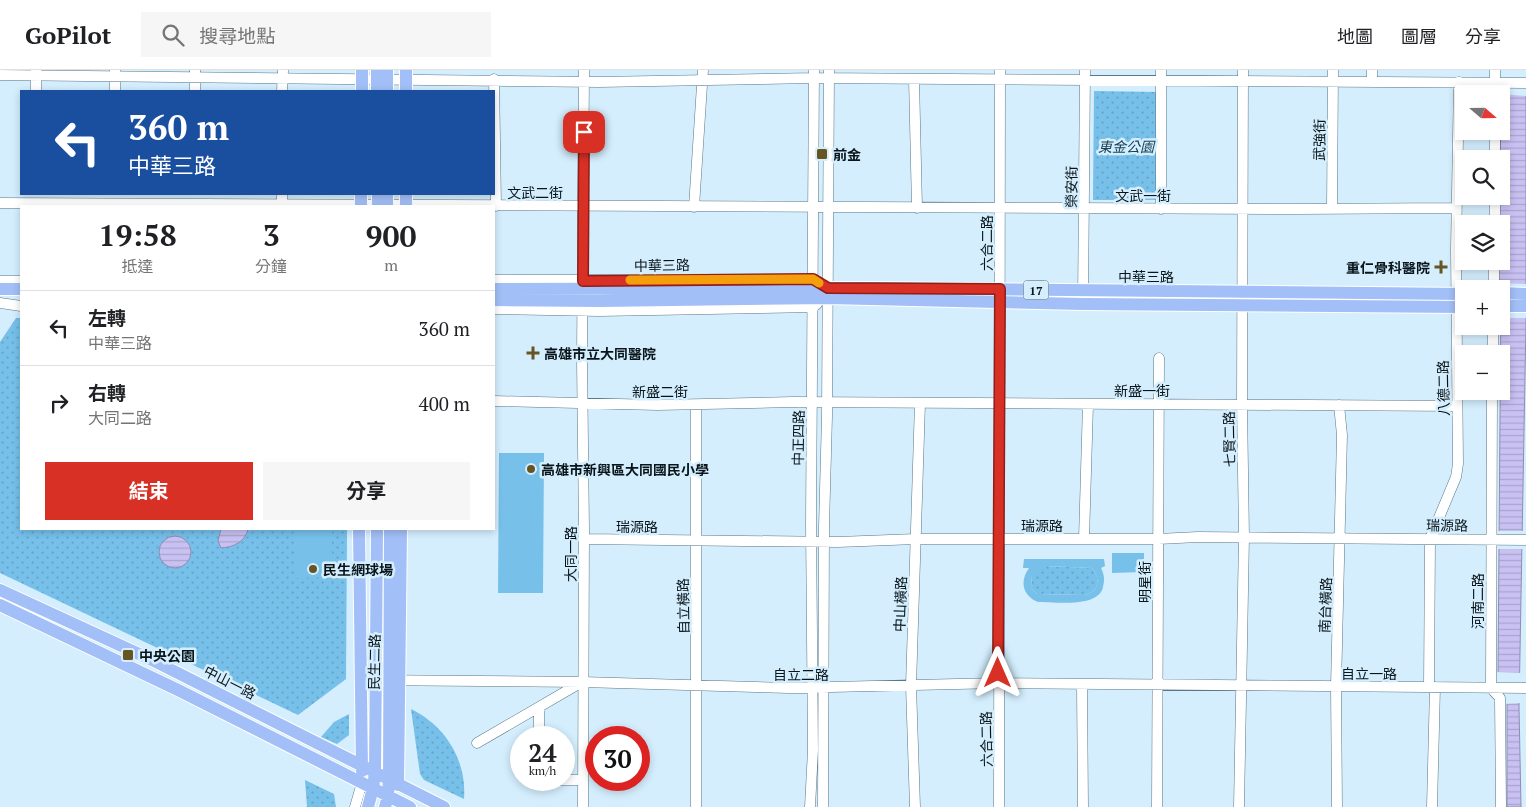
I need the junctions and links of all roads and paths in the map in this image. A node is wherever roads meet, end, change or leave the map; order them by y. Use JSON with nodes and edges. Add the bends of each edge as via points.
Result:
{"nodes":[{"id":1,"x":584,"y":70,"type":"edge"},
{"id":2,"x":1161,"y":70,"type":"edge"},
{"id":3,"x":1244,"y":70,"type":"edge"},
{"id":4,"x":1333,"y":70,"type":"edge"},
{"id":5,"x":1372,"y":70,"type":"edge"},
{"id":6,"x":1495,"y":70,"type":"edge"},
{"id":7,"x":36,"y":73,"type":"edge"},
{"id":8,"x":115,"y":73,"type":"edge"},
{"id":9,"x":195,"y":73,"type":"edge"},
{"id":10,"x":282,"y":74,"type":"edge"},
{"id":11,"x":362,"y":74,"type":"edge"},
{"id":12,"x":703,"y":74,"type":"edge"},
{"id":13,"x":814,"y":74,"type":"edge"},
{"id":14,"x":829,"y":74,"type":"edge"},
{"id":15,"x":1000,"y":75,"type":"edge"},
{"id":16,"x":1086,"y":75,"type":"edge"},
{"id":17,"x":0,"y":76,"type":"edge"},
{"id":18,"x":494,"y":79,"type":"junction"},
{"id":19,"x":914,"y":79,"type":"junction"},
{"id":20,"x":382,"y":80,"type":"edge"},
{"id":21,"x":406,"y":80,"type":"edge"},
{"id":22,"x":584,"y":81,"type":"junction"},
{"id":23,"x":1161,"y":82,"type":"junction"},
{"id":24,"x":1244,"y":82,"type":"junction"},
{"id":25,"x":1333,"y":82,"type":"junction"},
{"id":26,"x":1372,"y":82,"type":"junction"},
{"id":27,"x":1459,"y":82,"type":"junction"},
{"id":28,"x":1500,"y":82,"type":"junction"},
{"id":29,"x":1526,"y":83,"type":"edge"},
{"id":30,"x":1499,"y":85,"type":"edge"},
{"id":31,"x":36,"y":90,"type":"edge"},
{"id":32,"x":115,"y":90,"type":"edge"},
{"id":33,"x":195,"y":90,"type":"edge"},
{"id":34,"x":282,"y":90,"type":"edge"},
{"id":35,"x":362,"y":90,"type":"edge"},
{"id":36,"x":494,"y":90,"type":"edge"},
{"id":37,"x":495,"y":142,"type":"edge"},
{"id":38,"x":36,"y":198,"type":"edge"},
{"id":39,"x":194,"y":199,"type":"edge"},
{"id":40,"x":114,"y":202,"type":"edge"},
{"id":41,"x":282,"y":202,"type":"edge"},
{"id":42,"x":361,"y":202,"type":"edge"},
{"id":43,"x":382,"y":202,"type":"edge"},
{"id":44,"x":406,"y":202,"type":"edge"},
{"id":45,"x":0,"y":203,"type":"edge"},
{"id":46,"x":474,"y":205,"type":"edge"},
{"id":47,"x":496,"y":206,"type":"joint"},
{"id":48,"x":583,"y":206,"type":"junction"},
{"id":49,"x":694,"y":207,"type":"junction"},
{"id":50,"x":813,"y":207,"type":"junction"},
{"id":51,"x":829,"y":208,"type":"junction"},
{"id":52,"x":917,"y":208,"type":"junction"},
{"id":53,"x":1000,"y":208,"type":"junction"},
{"id":54,"x":1084,"y":208,"type":"junction"},
{"id":55,"x":1456,"y":208,"type":"junction"},
{"id":56,"x":1161,"y":209,"type":"junction"},
{"id":57,"x":1243,"y":209,"type":"junction"},
{"id":58,"x":1332,"y":209,"type":"junction"},
{"id":59,"x":495,"y":280,"type":"edge"},
{"id":60,"x":1460,"y":280,"type":"edge"},
{"id":61,"x":0,"y":281,"type":"edge"},
{"id":62,"x":20,"y":281,"type":"edge"},
{"id":63,"x":1000,"y":289,"type":"junction"},
{"id":64,"x":20,"y":290,"type":"edge"},
{"id":65,"x":495,"y":290,"type":"edge"},
{"id":66,"x":1244,"y":292,"type":"junction"},
{"id":67,"x":813,"y":293,"type":"junction"},
{"id":68,"x":828,"y":293,"type":"junction"},
{"id":69,"x":1510,"y":293,"type":"edge"},
{"id":70,"x":1526,"y":294,"type":"edge"},
{"id":71,"x":583,"y":296,"type":"junction"},
{"id":72,"x":1084,"y":298,"type":"junction"},
{"id":73,"x":5,"y":299,"type":"edge"},
{"id":74,"x":495,"y":300,"type":"edge"},
{"id":75,"x":1455,"y":300,"type":"edge"},
{"id":76,"x":1455,"y":300,"type":"edge"},
{"id":77,"x":1000,"y":303,"type":"junction"},
{"id":78,"x":1243,"y":305,"type":"junction"},
{"id":79,"x":20,"y":306,"type":"edge"},
{"id":80,"x":1510,"y":306,"type":"edge"},
{"id":81,"x":1526,"y":306,"type":"edge"},
{"id":82,"x":495,"y":309,"type":"edge"},
{"id":83,"x":1460,"y":335,"type":"edge"},
{"id":84,"x":1159,"y":358,"type":"dead end"},
{"id":85,"x":1492,"y":400,"type":"edge"},
{"id":86,"x":495,"y":401,"type":"edge"},
{"id":87,"x":812,"y":402,"type":"junction"},
{"id":88,"x":827,"y":402,"type":"junction"},
{"id":89,"x":920,"y":402,"type":"junction"},
{"id":90,"x":998,"y":403,"type":"junction"},
{"id":91,"x":582,"y":404,"type":"junction"},
{"id":92,"x":1088,"y":404,"type":"junction"},
{"id":93,"x":1159,"y":404,"type":"junction"},
{"id":94,"x":1242,"y":404,"type":"junction"},
{"id":95,"x":696,"y":405,"type":"junction"},
{"id":96,"x":1338,"y":405,"type":"junction"},
{"id":97,"x":1457,"y":406,"type":"junction"},
{"id":98,"x":359,"y":530,"type":"edge"},
{"id":99,"x":376,"y":530,"type":"edge"},
{"id":100,"x":390,"y":530,"type":"edge"},
{"id":101,"x":402,"y":530,"type":"edge"},
{"id":102,"x":1244,"y":537,"type":"junction"},
{"id":103,"x":584,"y":539,"type":"junction"},
{"id":104,"x":696,"y":539,"type":"junction"},
{"id":105,"x":916,"y":539,"type":"junction"},
{"id":106,"x":998,"y":539,"type":"junction"},
{"id":107,"x":1084,"y":539,"type":"junction"},
{"id":108,"x":1158,"y":539,"type":"junction"},
{"id":109,"x":1341,"y":539,"type":"junction"},
{"id":110,"x":1430,"y":539,"type":"junction"},
{"id":111,"x":1495,"y":540,"type":"junction"},
{"id":112,"x":1526,"y":540,"type":"edge"},
{"id":113,"x":811,"y":541,"type":"junction"},
{"id":114,"x":824,"y":541,"type":"junction"},
{"id":115,"x":0,"y":590,"type":"edge"},
{"id":116,"x":0,"y":605,"type":"edge"},
{"id":117,"x":361,"y":680,"type":"junction"},
{"id":118,"x":375,"y":681,"type":"junction"},
{"id":119,"x":395,"y":681,"type":"junction"},
{"id":120,"x":582,"y":682,"type":"junction"},
{"id":121,"x":999,"y":683,"type":"junction"},
{"id":122,"x":696,"y":685,"type":"junction"},
{"id":123,"x":1082,"y":685,"type":"junction"},
{"id":124,"x":1157,"y":685,"type":"junction"},
{"id":125,"x":1240,"y":685,"type":"junction"},
{"id":126,"x":911,"y":686,"type":"junction"},
{"id":127,"x":1336,"y":687,"type":"junction"},
{"id":128,"x":1432,"y":687,"type":"junction"},
{"id":129,"x":812,"y":688,"type":"junction"},
{"id":130,"x":824,"y":688,"type":"junction"},
{"id":131,"x":1495,"y":688,"type":"junction"},
{"id":132,"x":1526,"y":688,"type":"edge"},
{"id":133,"x":539,"y":707,"type":"junction"},
{"id":134,"x":539,"y":726,"type":"edge"},
{"id":135,"x":477,"y":743,"type":"dead end"},
{"id":136,"x":362,"y":766,"type":"junction"},
{"id":137,"x":375,"y":772,"type":"junction"},
{"id":138,"x":575,"y":780,"type":"edge"},
{"id":139,"x":583,"y":780,"type":"junction"},
{"id":140,"x":393,"y":782,"type":"junction"},
{"id":141,"x":368,"y":786,"type":"junction"},
{"id":142,"x":386,"y":801,"type":"edge"},
{"id":143,"x":403,"y":806,"type":"edge"},
{"id":144,"x":355,"y":807,"type":"edge"},
{"id":145,"x":368,"y":807,"type":"edge"},
{"id":146,"x":444,"y":807,"type":"edge"},
{"id":147,"x":583,"y":807,"type":"edge"},
{"id":148,"x":696,"y":807,"type":"edge"},
{"id":149,"x":810,"y":807,"type":"edge"},
{"id":150,"x":824,"y":807,"type":"edge"},
{"id":151,"x":915,"y":807,"type":"edge"},
{"id":152,"x":999,"y":807,"type":"edge"},
{"id":153,"x":1083,"y":807,"type":"edge"},
{"id":154,"x":1157,"y":807,"type":"edge"},
{"id":155,"x":1239,"y":807,"type":"edge"},
{"id":156,"x":1337,"y":807,"type":"edge"},
{"id":157,"x":1432,"y":807,"type":"edge"},
{"id":158,"x":1501,"y":807,"type":"edge"}],
"edges":[{"from":1,"to":22,"type":"street","name":"大同一路"},
{"from":2,"to":23,"type":"street"},
{"from":3,"to":24,"type":"street","name":"七賢二路"},
{"from":4,"to":25,"type":"street","name":"武強街"},
{"from":5,"to":26,"type":"street"},
{"from":6,"to":28,"type":"street"},
{"from":7,"to":8,"type":"street"},
{"from":7,"to":17,"type":"street"},
{"from":7,"to":31,"type":"street"},
{"from":8,"to":9,"type":"street"},
{"from":8,"to":32,"type":"street"},
{"from":9,"to":10,"type":"street"},
{"from":9,"to":33,"type":"street"},
{"from":10,"to":11,"type":"street"},
{"from":10,"to":34,"type":"street"},
{"from":11,"to":20,"type":"street"},
{"from":11,"to":35,"type":"main road"},
{"from":12,"to":13,"type":"street"},
{"from":12,"to":22,"type":"street"},
{"from":12,"to":49,"type":"street"},
{"from":13,"to":14,"type":"street"},
{"from":13,"to":50,"type":"street","name":"中正四路"},
{"from":14,"to":19,"type":"street"},
{"from":14,"to":51,"type":"street","name":"中正四路"},
{"from":15,"to":16,"type":"street"},
{"from":15,"to":19,"type":"street"},
{"from":15,"to":53,"type":"street","name":"六合二路"},
{"from":16,"to":23,"type":"street"},
{"from":16,"to":54,"type":"street","name":"榮安街"},
{"from":18,"to":21,"type":"street"},
{"from":18,"to":22,"type":"street"},
{"from":18,"to":36,"type":"street"},
{"from":19,"to":52,"type":"street"},
{"from":20,"to":21,"type":"street"},
{"from":22,"to":48,"type":"street","name":"大同一路"},
{"from":23,"to":24,"type":"street"},
{"from":23,"to":56,"type":"street"},
{"from":24,"to":25,"type":"street"},
{"from":24,"to":57,"type":"street","name":"七賢二路"},
{"from":25,"to":26,"type":"street"},
{"from":25,"to":58,"type":"street","name":"武強街"},
{"from":26,"to":27,"type":"street"},
{"from":27,"to":28,"type":"street"},
{"from":27,"to":55,"type":"street","name":"八德二路"},
{"from":28,"to":29,"type":"street"},
{"from":28,"to":30,"type":"street"},
{"from":37,"to":47,"type":"street"},
{"from":38,"to":40,"type":"street","name":"文武二街"},
{"from":38,"to":45,"type":"street","name":"文武二街"},
{"from":39,"to":40,"type":"street","name":"文武二街"},
{"from":39,"to":41,"type":"street","name":"文武二街"},
{"from":41,"to":42,"type":"street","name":"文武二街"},
{"from":42,"to":43,"type":"street","name":"文武二街"},
{"from":43,"to":44,"type":"street","name":"文武二街"},
{"from":44,"to":46,"type":"street","name":"文武二街"},
{"from":47,"to":48,"type":"street","name":"文武二街"},
{"from":48,"to":49,"type":"street","name":"文武二街"},
{"from":48,"to":71,"type":"street","name":"大同一路"},
{"from":49,"to":50,"type":"street","name":"文武二街"},
{"from":50,"to":51,"type":"street","name":"文武二街"},
{"from":50,"to":67,"type":"street","name":"中正四路"},
{"from":51,"to":52,"type":"street","name":"文武一街"},
{"from":51,"to":68,"type":"street","name":"中正四路"},
{"from":52,"to":53,"type":"street","name":"文武一街"},
{"from":53,"to":54,"type":"street","name":"文武一街"},
{"from":53,"to":63,"type":"street","name":"六合二路"},
{"from":54,"to":56,"type":"street","name":"文武一街"},
{"from":54,"to":72,"type":"street","name":"榮安街"},
{"from":55,"to":58,"type":"street","name":"文武一街"},
{"from":55,"to":60,"type":"street","name":"八德二路"},
{"from":56,"to":57,"type":"street","name":"文武一街"},
{"from":57,"to":58,"type":"street","name":"文武一街"},
{"from":57,"to":66,"type":"street","name":"七賢二路"},
{"from":59,"to":71,"type":"street","name":"中華三路","number":"17"},
{"from":61,"to":62,"type":"street"},
{"from":63,"to":68,"type":"main road","name":"中華三路","number":"17"},
{"from":63,"to":72,"type":"main road","name":"中華三路","number":"17"},
{"from":63,"to":77,"type":"street","name":"六合二路"},
{"from":64,"to":73,"type":"main road"},
{"from":65,"to":71,"type":"main road","name":"中華三路","number":"17"},
{"from":66,"to":72,"type":"main road","name":"中華三路","number":"17"},
{"from":66,"to":75,"type":"main road","name":"中華三路","number":"17"},
{"from":66,"to":78,"type":"street","name":"七賢二路"},
{"from":67,"to":68,"type":"main road","name":"中華三路","number":"17"},
{"from":67,"to":68,"type":"street","name":"中華三路","number":"17"},
{"from":67,"to":71,"type":"main road","name":"中華三路","number":"17"},
{"from":67,"to":71,"type":"street","name":"中華三路","number":"17"},
{"from":67,"to":87,"type":"street","name":"中正四路"},
{"from":68,"to":77,"type":"main road","name":"中華三路","number":"17"},
{"from":68,"to":88,"type":"street","name":"中正四路"},
{"from":69,"to":70,"type":"main road"},
{"from":71,"to":74,"type":"main road","name":"中華三路","number":"17"},
{"from":71,"to":82,"type":"street","name":"中華三路","number":"17"},
{"from":71,"to":91,"type":"street","name":"大同一路"},
{"from":72,"to":77,"type":"main road","name":"中華三路","number":"17"},
{"from":72,"to":78,"type":"main road","name":"中華三路","number":"17"},
{"from":73,"to":79,"type":"street"},
{"from":76,"to":78,"type":"main road","name":"中華三路","number":"17"},
{"from":77,"to":90,"type":"street","name":"六合二路"},
{"from":78,"to":94,"type":"street","name":"七賢二路"},
{"from":80,"to":81,"type":"main road"},
{"from":83,"to":97,"type":"street","name":"八德二路"},
{"from":84,"to":93,"type":"street","name":"明星街"},
{"from":85,"to":111,"type":"street","name":"河南二路"},
{"from":86,"to":91,"type":"street","name":"新盛二街"},
{"from":87,"to":88,"type":"street","name":"新盛二街"},
{"from":87,"to":95,"type":"street","name":"新盛二街"},
{"from":87,"to":113,"type":"street","name":"中正四路"},
{"from":88,"to":89,"type":"street","name":"新盛一街"},
{"from":88,"to":114,"type":"street","name":"中正四路"},
{"from":89,"to":90,"type":"street","name":"新盛一街"},
{"from":89,"to":105,"type":"street","name":"中山橫路"},
{"from":90,"to":92,"type":"street","name":"新盛一街"},
{"from":90,"to":106,"type":"street","name":"六合二路"},
{"from":91,"to":95,"type":"street","name":"新盛二街"},
{"from":91,"to":103,"type":"street","name":"大同一路"},
{"from":92,"to":93,"type":"street","name":"新盛一街"},
{"from":92,"to":107,"type":"street"},
{"from":93,"to":94,"type":"street","name":"新盛一街"},
{"from":93,"to":108,"type":"street","name":"明星街"},
{"from":94,"to":96,"type":"street","name":"新盛一街"},
{"from":94,"to":102,"type":"street","name":"七賢二路"},
{"from":95,"to":104,"type":"street","name":"自立橫路"},
{"from":96,"to":97,"type":"street","name":"新盛一街"},
{"from":96,"to":109,"type":"street","name":"南台橫路","via":[[1342,435]]},
{"from":97,"to":110,"type":"street","name":"八德二路","via":[[1456,477]]},
{"from":98,"to":117,"type":"main road"},
{"from":99,"to":118,"type":"main road","name":"民生二路"},
{"from":100,"to":119,"type":"main road","name":"民生二路"},
{"from":101,"to":119,"type":"main road"},
{"from":102,"to":108,"type":"street","name":"瑞源路"},
{"from":102,"to":109,"type":"street","name":"瑞源路"},
{"from":102,"to":125,"type":"street","name":"七賢二路"},
{"from":103,"to":104,"type":"street","name":"瑞源路"},
{"from":103,"to":120,"type":"street","name":"大同一路"},
{"from":104,"to":113,"type":"street","name":"瑞源路"},
{"from":104,"to":122,"type":"street","name":"自立橫路"},
{"from":105,"to":106,"type":"street","name":"瑞源路"},
{"from":105,"to":114,"type":"street","name":"瑞源路"},
{"from":105,"to":126,"type":"street","name":"中山橫路"},
{"from":106,"to":107,"type":"street","name":"瑞源路"},
{"from":106,"to":121,"type":"street","name":"六合二路"},
{"from":107,"to":108,"type":"street","name":"瑞源路"},
{"from":108,"to":124,"type":"street","name":"明星街"},
{"from":109,"to":110,"type":"street","name":"瑞源路"},
{"from":109,"to":127,"type":"street","name":"南台橫路"},
{"from":110,"to":111,"type":"street","name":"瑞源路"},
{"from":110,"to":128,"type":"street","name":"八德二路"},
{"from":111,"to":112,"type":"street","name":"瑞源路"},
{"from":111,"to":131,"type":"street","name":"河南二路"},
{"from":113,"to":114,"type":"street","name":"瑞源路"},
{"from":113,"to":129,"type":"street","name":"中正四路"},
{"from":114,"to":130,"type":"street","name":"中正四路"},
{"from":115,"to":136,"type":"main road","name":"中山一路","via":[[152,660]]},
{"from":116,"to":141,"type":"main road"},
{"from":117,"to":118,"type":"street","name":"自立二路"},
{"from":117,"to":136,"type":"main road"},
{"from":118,"to":119,"type":"street","name":"自立二路"},
{"from":118,"to":137,"type":"main road","name":"民生二路"},
{"from":119,"to":120,"type":"street","name":"自立二路"},
{"from":119,"to":140,"type":"main road"},
{"from":120,"to":122,"type":"street","name":"自立二路"},
{"from":120,"to":133,"type":"street"},
{"from":120,"to":139,"type":"street","name":"大同一路"},
{"from":121,"to":123,"type":"street","name":"自立二路"},
{"from":121,"to":126,"type":"street","name":"自立二路"},
{"from":121,"to":152,"type":"street","name":"六合二路"},
{"from":122,"to":129,"type":"street","name":"自立二路"},
{"from":122,"to":148,"type":"street","name":"自立橫路"},
{"from":123,"to":124,"type":"street","name":"自立二路"},
{"from":123,"to":153,"type":"street"},
{"from":124,"to":125,"type":"street","name":"自立二路"},
{"from":124,"to":154,"type":"street","name":"明星街"},
{"from":125,"to":127,"type":"street","name":"自立一路"},
{"from":125,"to":155,"type":"street","name":"七賢二路"},
{"from":126,"to":130,"type":"street","name":"自立二路"},
{"from":126,"to":151,"type":"street","name":"中山橫路"},
{"from":127,"to":128,"type":"street","name":"自立一路"},
{"from":127,"to":156,"type":"street","name":"南台橫路"},
{"from":128,"to":131,"type":"street","name":"自立一路"},
{"from":128,"to":157,"type":"street","name":"八德二路"},
{"from":129,"to":130,"type":"street","name":"自立二路"},
{"from":129,"to":149,"type":"street","name":"中正四路"},
{"from":130,"to":150,"type":"street","name":"中正四路"},
{"from":131,"to":132,"type":"street","name":"自立一路"},
{"from":131,"to":158,"type":"street","name":"河南二路","via":[[1500,698]]},
{"from":133,"to":134,"type":"street"},
{"from":133,"to":135,"type":"street"},
{"from":136,"to":137,"type":"main road","name":"中山一路"},
{"from":136,"to":141,"type":"main road"},
{"from":137,"to":140,"type":"main road","name":"中山一路"},
{"from":137,"to":141,"type":"main road","name":"民生二路"},
{"from":138,"to":139,"type":"street"},
{"from":139,"to":147,"type":"street","name":"大同一路"},
{"from":140,"to":142,"type":"main road"},
{"from":140,"to":143,"type":"street"},
{"from":140,"to":146,"type":"main road","name":"中山一路"},
{"from":141,"to":142,"type":"main road"},
{"from":141,"to":144,"type":"street"},
{"from":141,"to":145,"type":"main road"},
{"from":142,"to":143,"type":"main road"}]}
